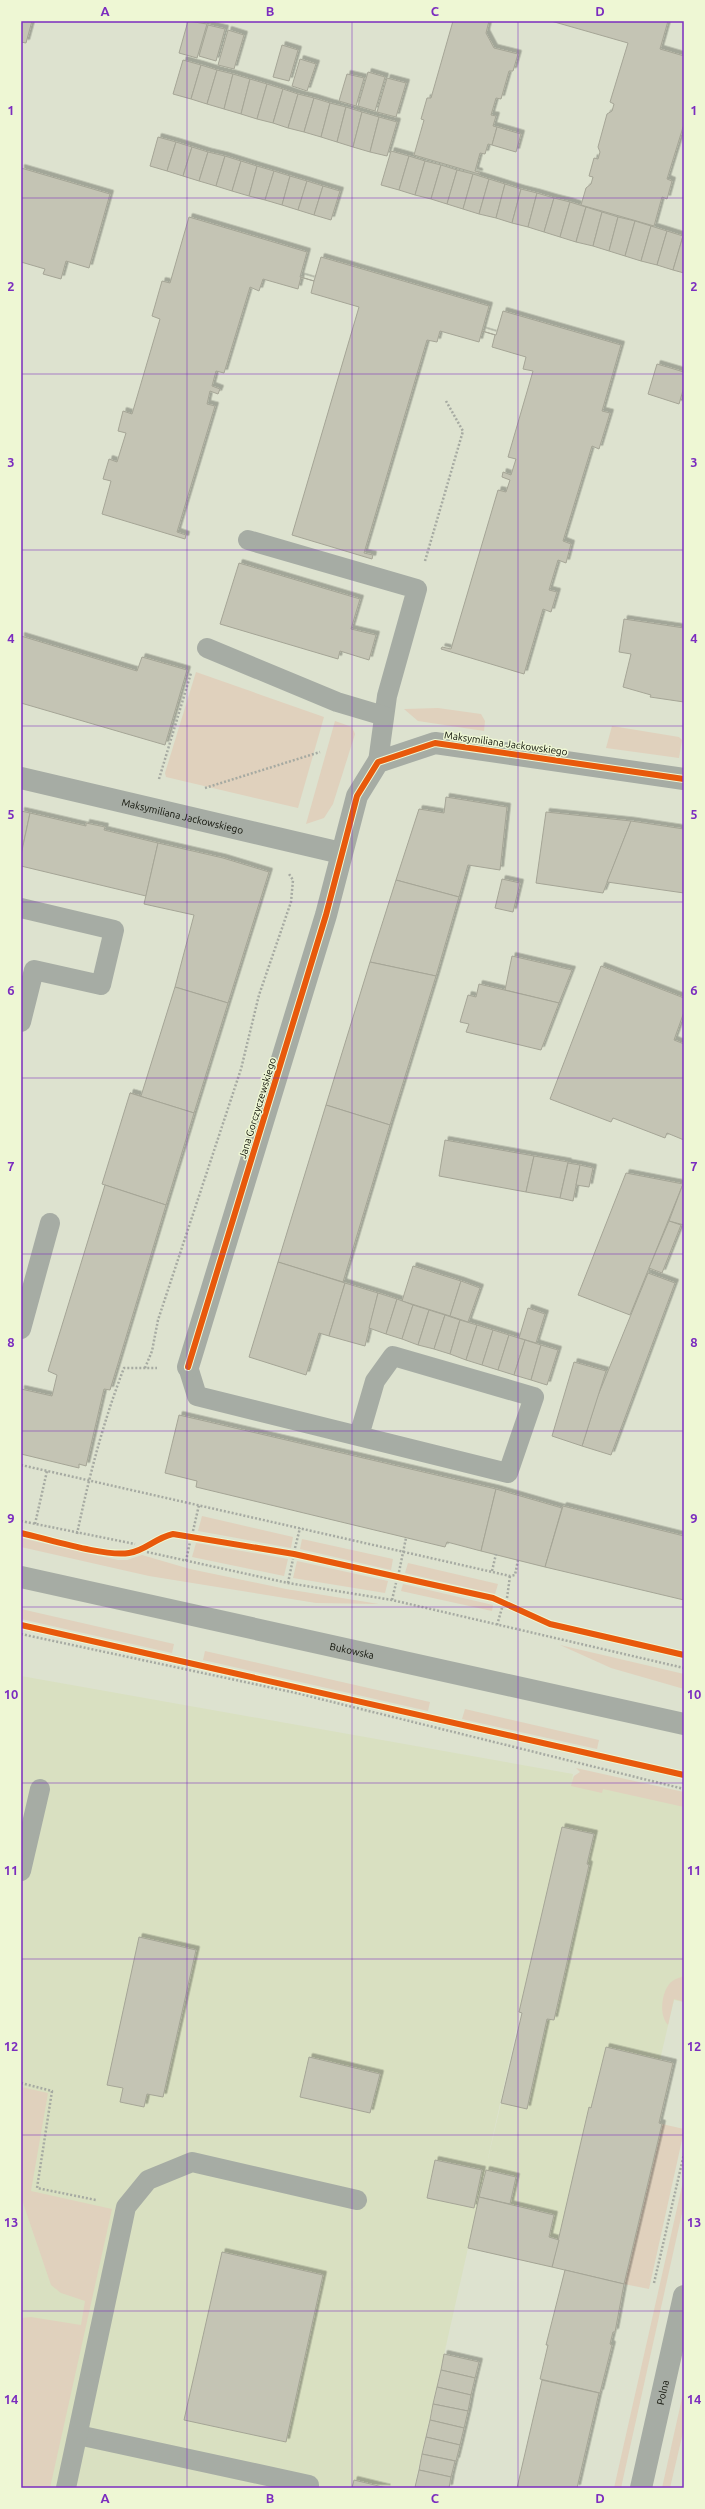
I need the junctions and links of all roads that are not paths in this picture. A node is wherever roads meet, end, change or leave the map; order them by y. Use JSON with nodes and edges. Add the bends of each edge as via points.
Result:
{"nodes":[{"id":1,"x":248,"y":540,"type":"dead end"},
{"id":2,"x":207,"y":648,"type":"road end"},
{"id":3,"x":384,"y":716,"type":"junction"},
{"id":4,"x":378,"y":762,"type":"junction"},
{"id":5,"x":21,"y":778,"type":"edge"},
{"id":6,"x":684,"y":779,"type":"edge"},
{"id":7,"x":341,"y":853,"type":"junction"},
{"id":8,"x":21,"y":908,"type":"edge"},
{"id":9,"x":21,"y":1022,"type":"edge"},
{"id":10,"x":50,"y":1223,"type":"dead end"},
{"id":11,"x":21,"y":1330,"type":"edge"},
{"id":12,"x":188,"y":1367,"type":"joint"},
{"id":13,"x":359,"y":1436,"type":"junction"},
{"id":14,"x":21,"y":1577,"type":"edge"},
{"id":15,"x":684,"y":1724,"type":"edge"},
{"id":16,"x":40,"y":1789,"type":"dead end"},
{"id":17,"x":21,"y":1871,"type":"edge"},
{"id":18,"x":357,"y":2200,"type":"dead end"},
{"id":19,"x":684,"y":2296,"type":"edge"},
{"id":20,"x":78,"y":2435,"type":"junction"},
{"id":21,"x":66,"y":2488,"type":"edge"},
{"id":22,"x":308,"y":2488,"type":"edge"},
{"id":23,"x":641,"y":2488,"type":"edge"}],
"edges":[{"from":1,"to":3,"type":"lane","via":[[417,589],[402,638]]},
{"from":2,"to":3,"type":"lane","via":[[337,702]]},
{"from":3,"to":4,"type":"lane"},
{"from":4,"to":6,"type":"street","name":"Maksymiliana Jackowskiego","via":[[436,743]]},
{"from":4,"to":7,"type":"street","via":[[357,796]]},
{"from":5,"to":7,"type":"street","name":"Maksymiliana Jackowskiego"},
{"from":7,"to":12,"type":"street","name":"Jana Gorczyczewskiego","via":[[326,915]]},
{"from":8,"to":9,"type":"lane","via":[[114,930],[101,985],[34,970]]},
{"from":10,"to":11,"type":"lane"},
{"from":12,"to":13,"type":"lane","via":[[197,1396]]},
{"from":13,"to":13,"type":"lane","via":[[508,1473],[534,1397],[393,1356],[375,1381]]},
{"from":14,"to":15,"type":"street","name":"Bukowska"},
{"from":16,"to":17,"type":"lane"},
{"from":18,"to":20,"type":"lane","via":[[192,2162],[148,2180],[126,2207]]},
{"from":19,"to":23,"type":"street","name":"Polna"},
{"from":20,"to":21,"type":"lane"},
{"from":20,"to":22,"type":"lane","via":[[309,2485]]}]}
